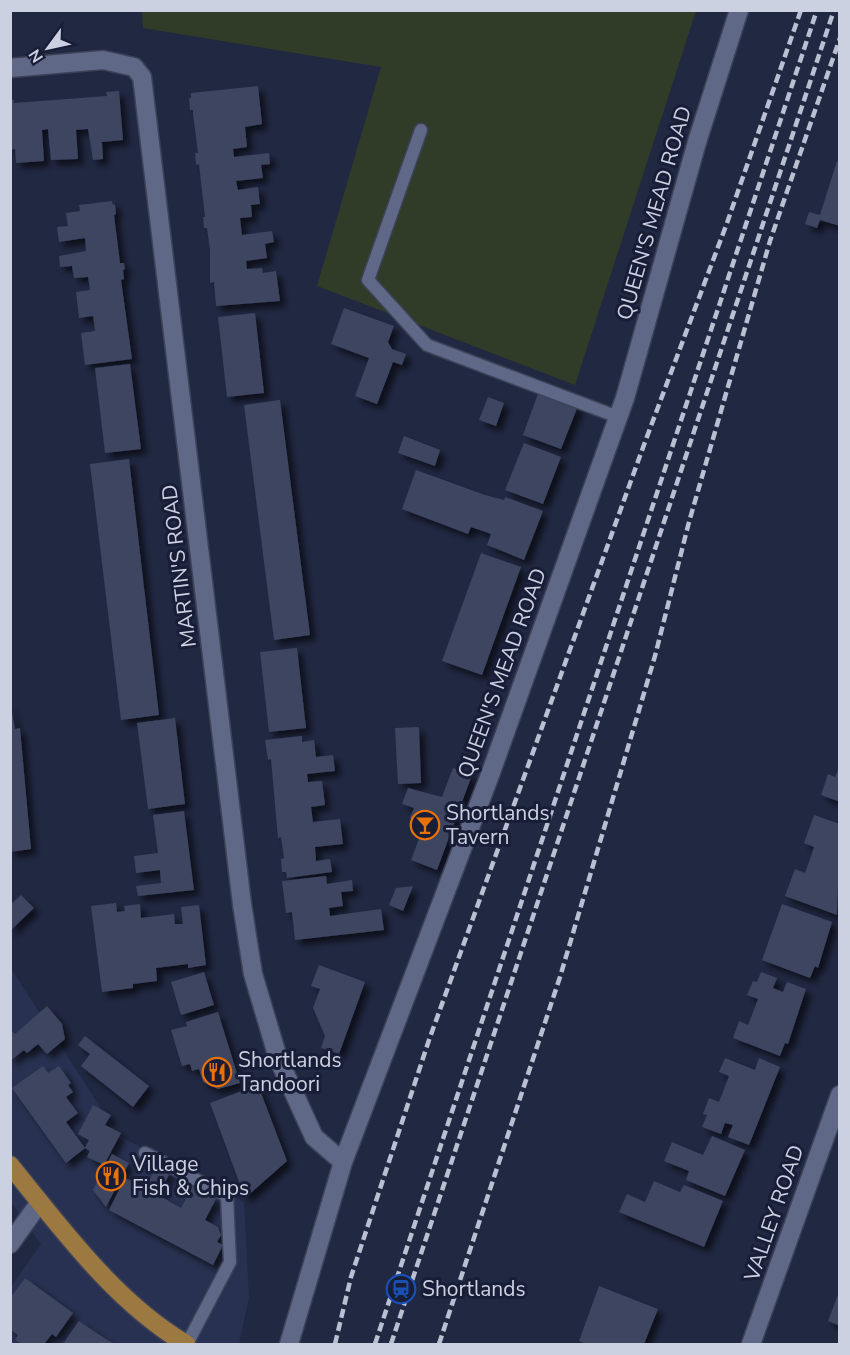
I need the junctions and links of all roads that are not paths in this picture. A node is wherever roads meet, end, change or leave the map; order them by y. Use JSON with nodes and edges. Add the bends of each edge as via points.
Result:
{"nodes":[{"id":1,"x":738,"y":10,"type":"edge"},
{"id":2,"x":10,"y":68,"type":"edge"},
{"id":3,"x":420,"y":130,"type":"dead end"},
{"id":4,"x":618,"y":417,"type":"junction"},
{"id":5,"x":840,"y":1095,"type":"edge"},
{"id":6,"x":145,"y":1153,"type":"dead end"},
{"id":7,"x":343,"y":1162,"type":"junction"},
{"id":8,"x":10,"y":1165,"type":"edge"},
{"id":9,"x":40,"y":1202,"type":"junction"},
{"id":10,"x":10,"y":1244,"type":"edge"},
{"id":11,"x":186,"y":1344,"type":"edge"},
{"id":12,"x":288,"y":1344,"type":"edge"},
{"id":13,"x":751,"y":1344,"type":"edge"}],
"edges":[{"from":1,"to":4,"type":"street","name":"QUEEN'S MEAD ROAD"},
{"from":2,"to":7,"type":"street","name":"MARTIN'S ROAD","via":[[103,60],[134,67],[142,76],[252,963],[268,1029],[305,1121],[319,1142]]},
{"from":3,"to":4,"type":"lane","via":[[368,280],[427,345]]},
{"from":4,"to":7,"type":"street","name":"QUEEN'S MEAD ROAD","via":[[490,775]]},
{"from":5,"to":13,"type":"street","name":"VALLEY ROAD"},
{"from":6,"to":11,"type":"lane","via":[[227,1196],[230,1262]]},
{"from":7,"to":12,"type":"street","name":"QUEEN'S MEAD ROAD"},
{"from":8,"to":9,"type":"main road"},
{"from":9,"to":10,"type":"street"},
{"from":9,"to":11,"type":"main road","via":[[104,1277],[143,1313]]}]}
